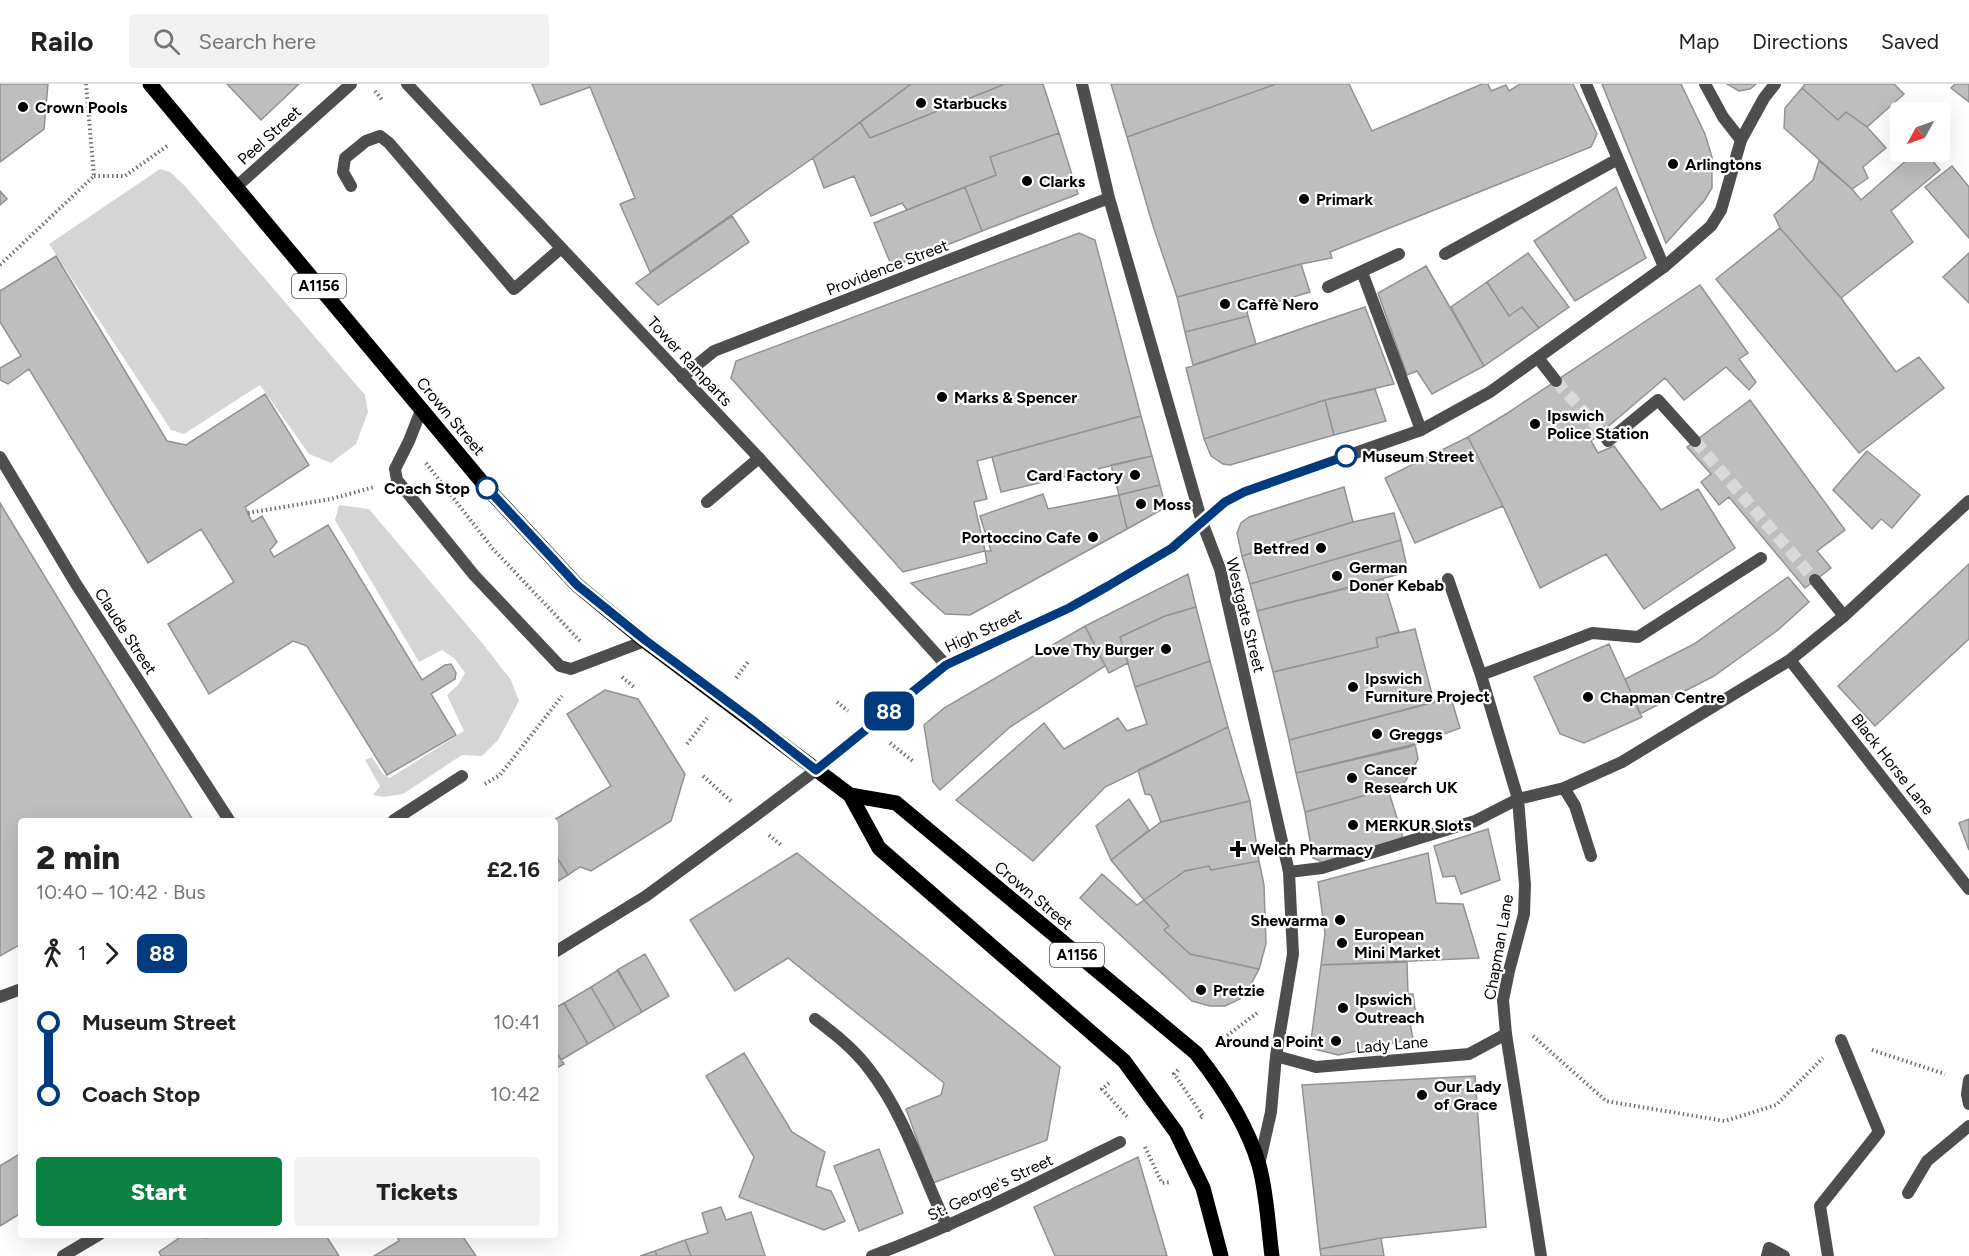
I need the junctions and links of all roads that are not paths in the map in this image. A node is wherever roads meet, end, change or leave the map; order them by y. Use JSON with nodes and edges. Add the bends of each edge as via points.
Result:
{"nodes":[{"id":1,"x":150,"y":84,"type":"edge"},
{"id":2,"x":351,"y":84,"type":"edge"},
{"id":3,"x":406,"y":84,"type":"edge"},
{"id":4,"x":1082,"y":84,"type":"edge"},
{"id":5,"x":1586,"y":84,"type":"edge"},
{"id":6,"x":1705,"y":84,"type":"edge"},
{"id":7,"x":1775,"y":84,"type":"edge"},
{"id":8,"x":1741,"y":140,"type":"junction"},
{"id":9,"x":1618,"y":159,"type":"junction"},
{"id":10,"x":351,"y":186,"type":"dead end"},
{"id":11,"x":236,"y":188,"type":"junction"},
{"id":12,"x":1109,"y":198,"type":"junction"},
{"id":13,"x":560,"y":249,"type":"junction"},
{"id":14,"x":1399,"y":254,"type":"dead end"},
{"id":15,"x":1445,"y":254,"type":"dead end"},
{"id":16,"x":1664,"y":267,"type":"junction"},
{"id":17,"x":1362,"y":272,"type":"junction"},
{"id":18,"x":1328,"y":287,"type":"dead end"},
{"id":19,"x":1538,"y":358,"type":"junction"},
{"id":20,"x":682,"y":377,"type":"junction"},
{"id":21,"x":1556,"y":381,"type":"tunnel mouth"},
{"id":22,"x":422,"y":408,"type":"junction"},
{"id":23,"x":1421,"y":430,"type":"junction"},
{"id":24,"x":1602,"y":432,"type":"dead end"},
{"id":25,"x":1695,"y":441,"type":"tunnel mouth"},
{"id":26,"x":0,"y":457,"type":"edge"},
{"id":27,"x":759,"y":458,"type":"junction"},
{"id":28,"x":1969,"y":501,"type":"edge"},
{"id":29,"x":707,"y":502,"type":"dead end"},
{"id":30,"x":1202,"y":522,"type":"junction"},
{"id":31,"x":1761,"y":558,"type":"dead end"},
{"id":32,"x":1448,"y":579,"type":"dead end"},
{"id":33,"x":1815,"y":580,"type":"tunnel mouth"},
{"id":34,"x":1844,"y":616,"type":"junction"},
{"id":35,"x":645,"y":640,"type":"junction"},
{"id":36,"x":1790,"y":660,"type":"junction"},
{"id":37,"x":946,"y":665,"type":"junction"},
{"id":38,"x":1480,"y":675,"type":"junction"},
{"id":39,"x":816,"y":770,"type":"junction"},
{"id":40,"x":462,"y":776,"type":"road end"},
{"id":41,"x":1564,"y":788,"type":"junction"},
{"id":42,"x":850,"y":795,"type":"junction"},
{"id":43,"x":1518,"y":799,"type":"junction"},
{"id":44,"x":228,"y":818,"type":"edge"},
{"id":45,"x":397,"y":818,"type":"edge"},
{"id":46,"x":1591,"y":855,"type":"dead end"},
{"id":47,"x":1289,"y":872,"type":"junction"},
{"id":48,"x":1969,"y":889,"type":"edge"},
{"id":49,"x":558,"y":950,"type":"edge"},
{"id":50,"x":18,"y":990,"type":"edge"},
{"id":51,"x":0,"y":997,"type":"edge"},
{"id":52,"x":815,"y":1019,"type":"dead end"},
{"id":53,"x":1506,"y":1034,"type":"junction"},
{"id":54,"x":1841,"y":1040,"type":"road end"},
{"id":55,"x":1276,"y":1056,"type":"junction"},
{"id":56,"x":1969,"y":1080,"type":"edge"},
{"id":57,"x":1969,"y":1104,"type":"edge"},
{"id":58,"x":1969,"y":1126,"type":"edge"},
{"id":59,"x":1120,"y":1142,"type":"dead end"},
{"id":60,"x":1259,"y":1165,"type":"junction"},
{"id":61,"x":1908,"y":1193,"type":"dead end"},
{"id":62,"x":947,"y":1226,"type":"junction"},
{"id":63,"x":93,"y":1238,"type":"edge"},
{"id":64,"x":63,"y":1256,"type":"edge"},
{"id":65,"x":872,"y":1256,"type":"edge"},
{"id":66,"x":1221,"y":1256,"type":"edge"},
{"id":67,"x":1272,"y":1256,"type":"edge"},
{"id":68,"x":1541,"y":1256,"type":"edge"},
{"id":69,"x":1767,"y":1256,"type":"edge"},
{"id":70,"x":1784,"y":1256,"type":"edge"},
{"id":71,"x":1828,"y":1256,"type":"edge"}],
"edges":[{"from":1,"to":11,"type":"main road","name":"Crown Street","number":"A1156"},
{"from":2,"to":11,"type":"street","name":"Peel Street"},
{"from":3,"to":13,"type":"street","name":"Tower Ramparts"},
{"from":4,"to":12,"type":"street","name":"Westgate Street"},
{"from":5,"to":9,"type":"street"},
{"from":6,"to":8,"type":"street"},
{"from":7,"to":8,"type":"street"},
{"from":8,"to":16,"type":"street","via":[[1721,210],[1711,226]]},
{"from":9,"to":15,"type":"street"},
{"from":9,"to":16,"type":"street"},
{"from":10,"to":13,"type":"street","via":[[343,172],[345,158],[366,141],[380,136],[514,289]]},
{"from":11,"to":22,"type":"main road","name":"Crown Street","number":"A1156"},
{"from":12,"to":20,"type":"street","name":"Providence Street","via":[[714,351]]},
{"from":12,"to":30,"type":"street","name":"Westgate Street"},
{"from":13,"to":20,"type":"street","name":"Tower Ramparts"},
{"from":14,"to":17,"type":"street"},
{"from":16,"to":19,"type":"street"},
{"from":17,"to":18,"type":"street"},
{"from":17,"to":23,"type":"street"},
{"from":19,"to":21,"type":"street"},
{"from":19,"to":23,"type":"street","via":[[1490,392]]},
{"from":20,"to":27,"type":"street","name":"Tower Ramparts"},
{"from":22,"to":35,"type":"main road","name":"Crown Street","number":"A1156","via":[[502,505],[577,585]]},
{"from":22,"to":35,"type":"street","via":[[395,469],[397,480],[474,575],[560,666],[571,669]]},
{"from":23,"to":30,"type":"street","via":[[1244,492]]},
{"from":24,"to":25,"type":"street","via":[[1608,441],[1658,400]]},
{"from":26,"to":44,"type":"street","name":"Claude Street","via":[[76,584]]},
{"from":27,"to":29,"type":"street"},
{"from":27,"to":37,"type":"street","name":"Tower Ramparts"},
{"from":28,"to":34,"type":"street"},
{"from":30,"to":37,"type":"street","name":"High Street","via":[[1172,548],[1098,592]]},
{"from":30,"to":47,"type":"street","name":"Westgate Street","via":[[1220,569]]},
{"from":31,"to":38,"type":"street","via":[[1638,637],[1592,633]]},
{"from":32,"to":38,"type":"street","name":"Chapman Lane"},
{"from":33,"to":34,"type":"street"},
{"from":34,"to":36,"type":"street"},
{"from":35,"to":39,"type":"main road","name":"Crown Street","number":"A1156"},
{"from":36,"to":41,"type":"street","via":[[1622,762]]},
{"from":36,"to":48,"type":"street","name":"Black Horse Lane"},
{"from":37,"to":39,"type":"street","name":"High Street"},
{"from":38,"to":43,"type":"street","name":"Chapman Lane"},
{"from":39,"to":42,"type":"main road","name":"Crown Street"},
{"from":39,"to":49,"type":"street","name":"High Street","via":[[646,896]]},
{"from":40,"to":45,"type":"street"},
{"from":41,"to":43,"type":"street"},
{"from":41,"to":46,"type":"street","via":[[1575,806]]},
{"from":42,"to":60,"type":"main road","name":"Crown Street","number":"A1156","via":[[896,803],[1196,1053],[1221,1087]]},
{"from":42,"to":66,"type":"main road","name":"Crown Street","number":"A1156","via":[[879,848],[1124,1061],[1176,1132],[1203,1188]]},
{"from":43,"to":47,"type":"street","via":[[1475,821],[1322,868]]},
{"from":43,"to":53,"type":"street","name":"Chapman Lane","via":[[1524,914],[1503,1000]]},
{"from":47,"to":55,"type":"street","name":"Westgate Street","via":[[1293,954]]},
{"from":50,"to":51,"type":"street"},
{"from":52,"to":62,"type":"street","via":[[845,1042],[879,1082]]},
{"from":53,"to":55,"type":"street","name":"Lady Lane","via":[[1469,1054],[1316,1067]]},
{"from":53,"to":68,"type":"street","name":"Chapman Lane"},
{"from":54,"to":71,"type":"street","via":[[1879,1132],[1820,1206]]},
{"from":55,"to":60,"type":"street","name":"Westgate Street","via":[[1271,1112]]},
{"from":56,"to":57,"type":"street"},
{"from":58,"to":61,"type":"street","via":[[1927,1161]]},
{"from":59,"to":62,"type":"street","name":"St. George's Street"},
{"from":60,"to":67,"type":"main road","number":"A1156"},
{"from":62,"to":65,"type":"street","name":"St. George's Street"},
{"from":63,"to":64,"type":"street"},
{"from":69,"to":70,"type":"street","via":[[1769,1248]]}]}
